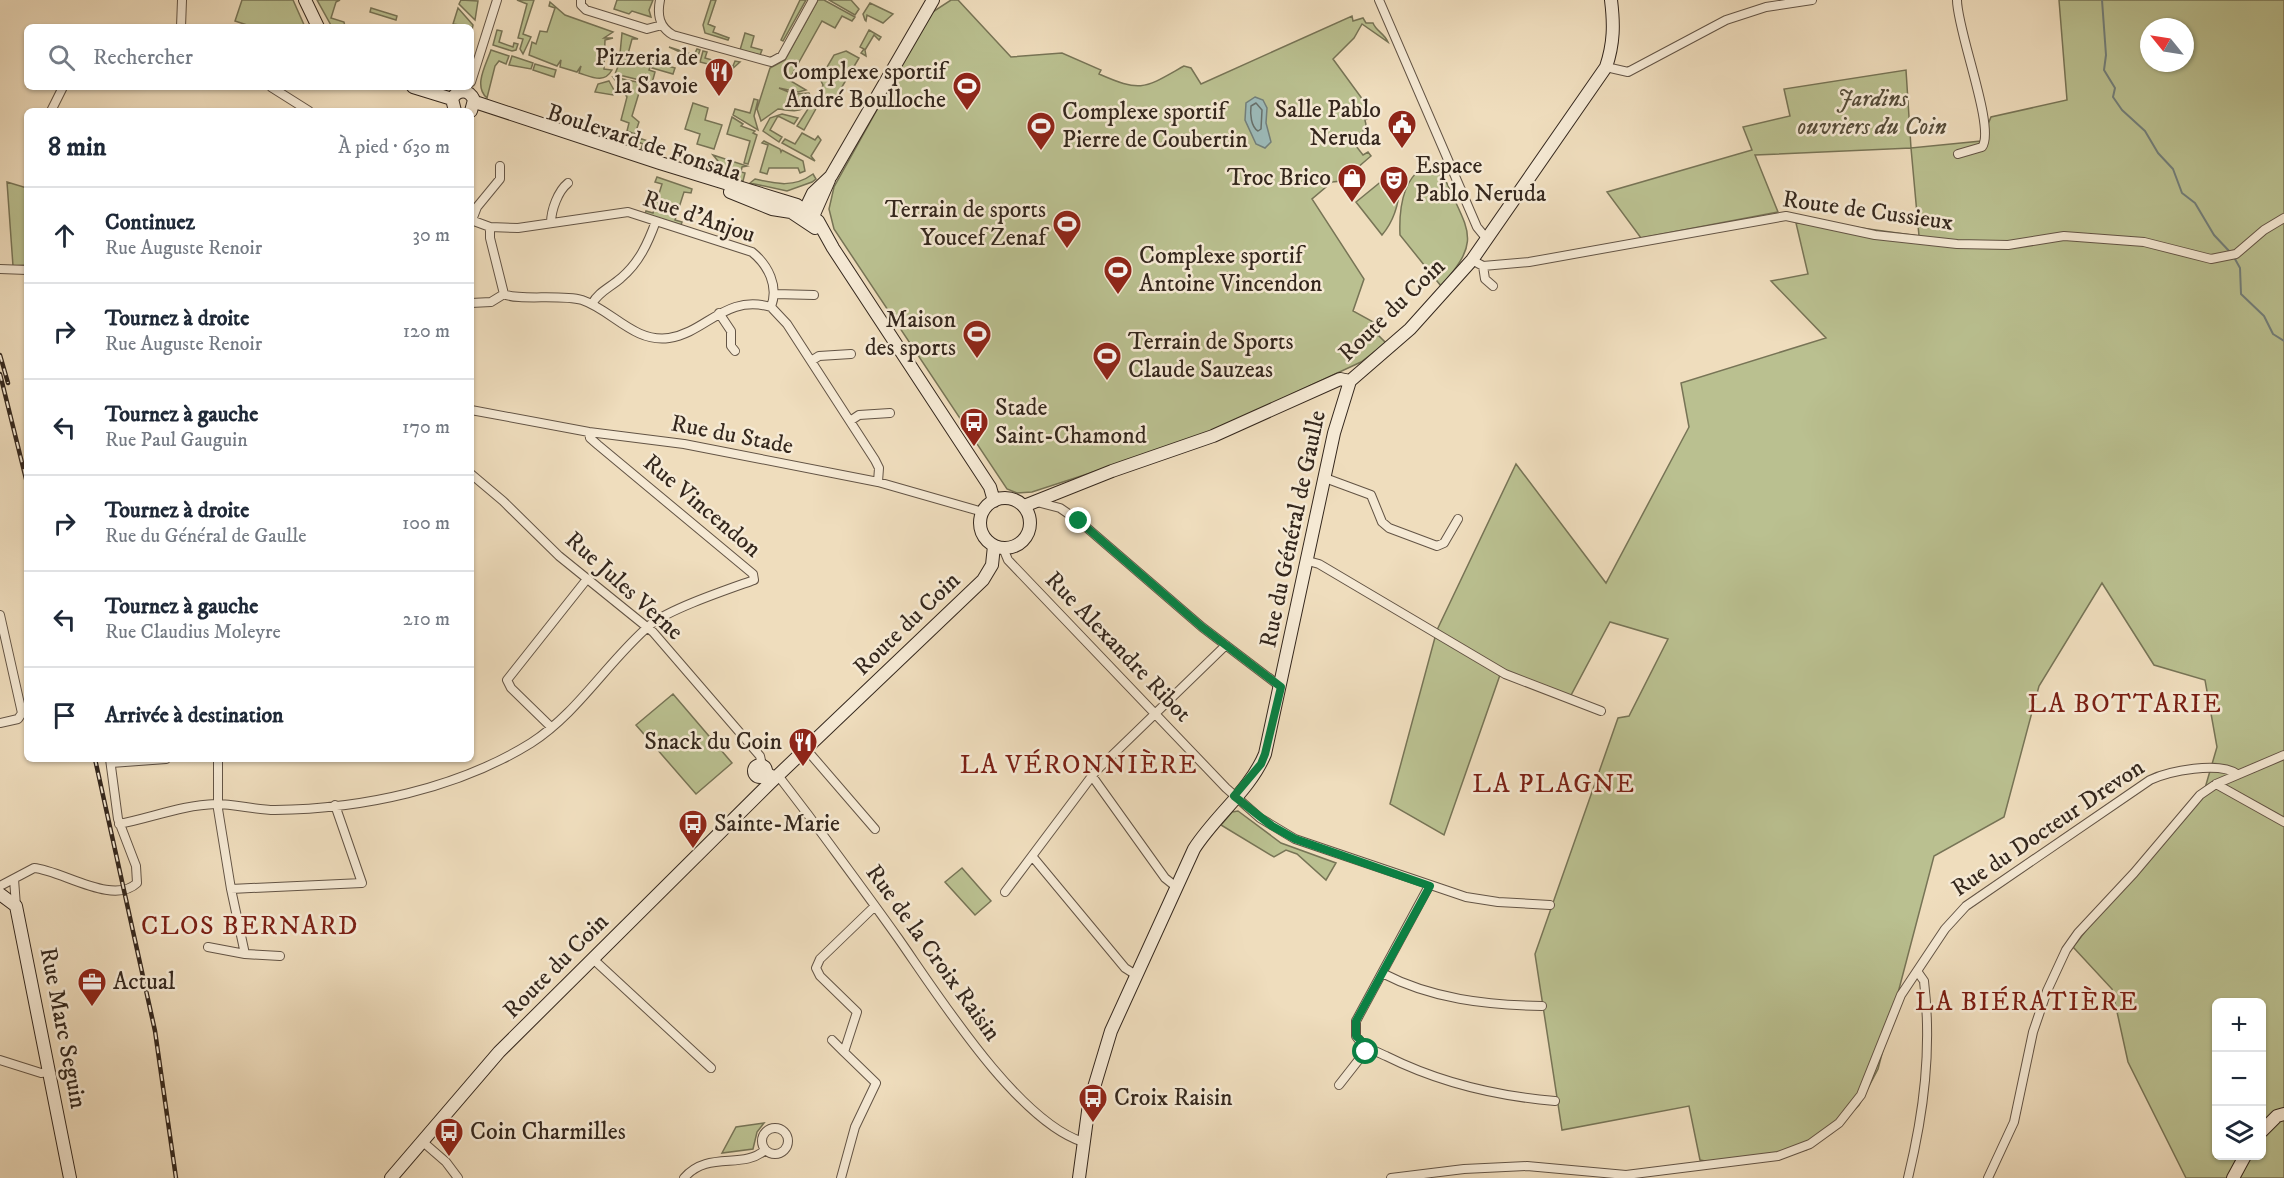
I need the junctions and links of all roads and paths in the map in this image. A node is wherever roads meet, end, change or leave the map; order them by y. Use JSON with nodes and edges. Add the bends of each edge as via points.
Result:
{"nodes":[{"id":1,"x":182,"y":0,"type":"edge"},
{"id":2,"x":305,"y":0,"type":"edge"},
{"id":3,"x":497,"y":0,"type":"edge"},
{"id":4,"x":581,"y":0,"type":"edge"},
{"id":5,"x":660,"y":0,"type":"edge"},
{"id":6,"x":813,"y":0,"type":"edge"},
{"id":7,"x":933,"y":0,"type":"edge"},
{"id":8,"x":1379,"y":0,"type":"edge"},
{"id":9,"x":1611,"y":0,"type":"edge"},
{"id":10,"x":1812,"y":0,"type":"edge"},
{"id":11,"x":1957,"y":0,"type":"edge"},
{"id":12,"x":181,"y":24,"type":"edge"},
{"id":13,"x":317,"y":24,"type":"edge"},
{"id":14,"x":662,"y":25,"type":"junction"},
{"id":15,"x":1606,"y":67,"type":"junction"},
{"id":16,"x":474,"y":86,"type":"edge"},
{"id":17,"x":62,"y":90,"type":"edge"},
{"id":18,"x":276,"y":90,"type":"edge"},
{"id":19,"x":420,"y":90,"type":"edge"},
{"id":20,"x":471,"y":97,"type":"edge"},
{"id":21,"x":453,"y":105,"type":"edge"},
{"id":22,"x":52,"y":108,"type":"edge"},
{"id":23,"x":304,"y":108,"type":"edge"},
{"id":24,"x":1958,"y":154,"type":"dead end"},
{"id":25,"x":500,"y":166,"type":"dead end"},
{"id":26,"x":568,"y":183,"type":"dead end"},
{"id":27,"x":474,"y":214,"type":"edge"},
{"id":28,"x":807,"y":216,"type":"junction"},
{"id":29,"x":2284,"y":218,"type":"edge"},
{"id":30,"x":474,"y":221,"type":"edge"},
{"id":31,"x":656,"y":221,"type":"junction"},
{"id":32,"x":551,"y":222,"type":"junction"},
{"id":33,"x":490,"y":227,"type":"junction"},
{"id":34,"x":1486,"y":238,"type":"junction"},
{"id":35,"x":1477,"y":263,"type":"junction"},
{"id":36,"x":0,"y":269,"type":"edge"},
{"id":37,"x":24,"y":270,"type":"edge"},
{"id":38,"x":1493,"y":286,"type":"dead end"},
{"id":39,"x":504,"y":294,"type":"junction"},
{"id":40,"x":775,"y":294,"type":"junction"},
{"id":41,"x":814,"y":295,"type":"dead end"},
{"id":42,"x":474,"y":303,"type":"edge"},
{"id":43,"x":592,"y":304,"type":"junction"},
{"id":44,"x":771,"y":307,"type":"junction"},
{"id":45,"x":719,"y":313,"type":"junction"},
{"id":46,"x":735,"y":351,"type":"dead end"},
{"id":47,"x":851,"y":354,"type":"dead end"},
{"id":48,"x":811,"y":361,"type":"junction"},
{"id":49,"x":1350,"y":381,"type":"junction"},
{"id":50,"x":474,"y":411,"type":"edge"},
{"id":51,"x":890,"y":413,"type":"dead end"},
{"id":52,"x":850,"y":421,"type":"junction"},
{"id":53,"x":589,"y":432,"type":"junction"},
{"id":54,"x":474,"y":477,"type":"edge"},
{"id":55,"x":1325,"y":478,"type":"junction"},
{"id":56,"x":878,"y":482,"type":"junction"},
{"id":57,"x":994,"y":501,"type":"junction"},
{"id":58,"x":1037,"y":502,"type":"junction"},
{"id":59,"x":1024,"y":506,"type":"junction"},
{"id":60,"x":983,"y":512,"type":"junction"},
{"id":61,"x":1458,"y":519,"type":"dead end"},
{"id":62,"x":998,"y":547,"type":"junction"},
{"id":63,"x":1308,"y":561,"type":"junction"},
{"id":64,"x":587,"y":579,"type":"junction"},
{"id":65,"x":0,"y":615,"type":"edge"},
{"id":66,"x":646,"y":628,"type":"junction"},
{"id":67,"x":1226,"y":645,"type":"junction"},
{"id":68,"x":4,"y":657,"type":"edge"},
{"id":69,"x":1281,"y":687,"type":"junction"},
{"id":70,"x":1601,"y":711,"type":"dead end"},
{"id":71,"x":1155,"y":714,"type":"junction"},
{"id":72,"x":0,"y":723,"type":"edge"},
{"id":73,"x":551,"y":726,"type":"junction"},
{"id":74,"x":806,"y":749,"type":"junction"},
{"id":75,"x":2284,"y":755,"type":"edge"},
{"id":76,"x":110,"y":762,"type":"edge"},
{"id":77,"x":218,"y":762,"type":"edge"},
{"id":78,"x":766,"y":772,"type":"junction"},
{"id":79,"x":2237,"y":774,"type":"junction"},
{"id":80,"x":1092,"y":776,"type":"junction"},
{"id":81,"x":2216,"y":784,"type":"junction"},
{"id":82,"x":760,"y":793,"type":"junction"},
{"id":83,"x":1234,"y":796,"type":"junction"},
{"id":84,"x":218,"y":804,"type":"junction"},
{"id":85,"x":334,"y":805,"type":"junction"},
{"id":86,"x":2284,"y":822,"type":"edge"},
{"id":87,"x":119,"y":824,"type":"junction"},
{"id":88,"x":875,"y":829,"type":"dead end"},
{"id":89,"x":1032,"y":856,"type":"junction"},
{"id":90,"x":14,"y":879,"type":"junction"},
{"id":91,"x":0,"y":886,"type":"edge"},
{"id":92,"x":1176,"y":886,"type":"junction"},
{"id":93,"x":1430,"y":886,"type":"junction"},
{"id":94,"x":231,"y":889,"type":"junction"},
{"id":95,"x":1005,"y":892,"type":"dead end"},
{"id":96,"x":0,"y":894,"type":"edge"},
{"id":97,"x":1550,"y":905,"type":"dead end"},
{"id":98,"x":16,"y":906,"type":"junction"},
{"id":99,"x":875,"y":906,"type":"junction"},
{"id":100,"x":208,"y":947,"type":"dead end"},
{"id":101,"x":245,"y":954,"type":"junction"},
{"id":102,"x":280,"y":956,"type":"dead end"},
{"id":103,"x":593,"y":959,"type":"junction"},
{"id":104,"x":1917,"y":971,"type":"junction"},
{"id":105,"x":1382,"y":973,"type":"junction"},
{"id":106,"x":1136,"y":975,"type":"junction"},
{"id":107,"x":1542,"y":1006,"type":"dead end"},
{"id":108,"x":832,"y":1040,"type":"dead end"},
{"id":109,"x":1368,"y":1047,"type":"junction"},
{"id":110,"x":844,"y":1052,"type":"junction"},
{"id":111,"x":0,"y":1060,"type":"edge"},
{"id":112,"x":711,"y":1068,"type":"dead end"},
{"id":113,"x":50,"y":1072,"type":"junction"},
{"id":114,"x":1339,"y":1085,"type":"dead end"},
{"id":115,"x":1555,"y":1101,"type":"dead end"},
{"id":116,"x":2284,"y":1114,"type":"edge"},
{"id":117,"x":2266,"y":1127,"type":"edge"},
{"id":118,"x":423,"y":1142,"type":"junction"},
{"id":119,"x":1083,"y":1143,"type":"junction"},
{"id":120,"x":765,"y":1150,"type":"dead end"},
{"id":121,"x":2242,"y":1160,"type":"edge"},
{"id":122,"x":1585,"y":1175,"type":"edge"},
{"id":123,"x":70,"y":1178,"type":"edge"},
{"id":124,"x":391,"y":1178,"type":"edge"},
{"id":125,"x":458,"y":1178,"type":"edge"},
{"id":126,"x":684,"y":1178,"type":"edge"},
{"id":127,"x":841,"y":1178,"type":"edge"},
{"id":128,"x":1079,"y":1178,"type":"edge"},
{"id":129,"x":1391,"y":1178,"type":"edge"},
{"id":130,"x":1908,"y":1178,"type":"edge"},
{"id":131,"x":1988,"y":1178,"type":"edge"},
{"id":132,"x":2233,"y":1178,"type":"edge"}],
"edges":[{"from":1,"to":12,"type":"street"},
{"from":2,"to":13,"type":"main road"},
{"from":3,"to":16,"type":"street"},
{"from":4,"to":14,"type":"street","via":[[580,5],[586,10],[647,29]]},
{"from":5,"to":14,"type":"street"},
{"from":6,"to":14,"type":"street","via":[[782,56],[771,62],[673,35]]},
{"from":7,"to":28,"type":"main road","via":[[831,176],[813,193]]},
{"from":8,"to":34,"type":"street","via":[[1477,227]]},
{"from":9,"to":15,"type":"main road","name":"Route du Coin","via":[[1613,48]]},
{"from":10,"to":15,"type":"street","via":[[1766,7],[1726,20],[1628,72]]},
{"from":11,"to":24,"type":"street","via":[[1958,22],[1984,115],[1986,136],[1982,147]]},
{"from":15,"to":34,"type":"main road","name":"Route du Coin"},
{"from":17,"to":22,"type":"street"},
{"from":18,"to":23,"type":"street"},
{"from":19,"to":21,"type":"main road"},
{"from":20,"to":21,"type":"main road","via":[[458,93]]},
{"from":20,"to":28,"type":"main road","name":"Boulevard de Fonsala"},
{"from":25,"to":27,"type":"street","name":"Rue d'Anjou","via":[[500,180]]},
{"from":26,"to":32,"type":"street","via":[[553,209]]},
{"from":28,"to":57,"type":"main road","via":[[830,244],[990,487]]},
{"from":29,"to":35,"type":"street","name":"Route de Cussieux","via":[[2236,254],[2217,258],[2144,242],[2072,236],[2008,245],[1957,244],[1875,235],[1786,216],[1529,262]]},
{"from":30,"to":33,"type":"street","name":"Rue d'Anjou"},
{"from":31,"to":32,"type":"street","name":"Rue d'Anjou","via":[[621,212]]},
{"from":31,"to":40,"type":"street","name":"Rue d'Anjou","via":[[752,252],[768,271]]},
{"from":31,"to":43,"type":"street","via":[[633,266]]},
{"from":32,"to":33,"type":"street","name":"Rue d'Anjou","via":[[518,228]]},
{"from":33,"to":39,"type":"street"},
{"from":34,"to":35,"type":"main road","name":"Route du Coin"},
{"from":35,"to":38,"type":"street"},
{"from":35,"to":49,"type":"main road","name":"Route du Coin"},
{"from":36,"to":37,"type":"street"},
{"from":39,"to":42,"type":"street","via":[[491,302]]},
{"from":39,"to":43,"type":"street","via":[[566,297]]},
{"from":40,"to":41,"type":"street"},
{"from":40,"to":44,"type":"street"},
{"from":43,"to":45,"type":"street","via":[[639,334],[659,339],[682,333]]},
{"from":44,"to":45,"type":"street","via":[[747,304]]},
{"from":44,"to":48,"type":"street"},
{"from":45,"to":46,"type":"street","via":[[731,331]]},
{"from":47,"to":48,"type":"street","via":[[822,356]]},
{"from":48,"to":52,"type":"street"},
{"from":49,"to":55,"type":"main road","name":"Rue du Général de Gaulle"},
{"from":49,"to":58,"type":"main road","name":"Route du Coin","via":[[1340,379],[1258,418]]},
{"from":50,"to":53,"type":"street","name":"Rue du Stade"},
{"from":51,"to":52,"type":"street","via":[[859,416]]},
{"from":52,"to":56,"type":"street","via":[[879,468]]},
{"from":53,"to":56,"type":"street","name":"Rue du Stade","via":[[684,444]]},
{"from":53,"to":66,"type":"street","name":"Rue Vincendon","via":[[598,445],[755,576],[754,580],[707,597]]},
{"from":54,"to":64,"type":"street","name":"Rue Jules Verne"},
{"from":55,"to":61,"type":"street","via":[[1371,495],[1382,522],[1389,528],[1437,546],[1444,543]]},
{"from":55,"to":63,"type":"main road","name":"Rue du Général de Gaulle"},
{"from":56,"to":60,"type":"street","name":"Rue du Stade"},
{"from":57,"to":59,"type":"main road","via":[[1009,498]]},
{"from":57,"to":60,"type":"main road"},
{"from":58,"to":59,"type":"main road","name":"Route du Coin"},
{"from":58,"to":67,"type":"street","via":[[1060,508],[1079,521]]},
{"from":59,"to":62,"type":"main road","via":[[1030,516],[1029,533],[1018,545]]},
{"from":60,"to":62,"type":"main road","via":[[981,531]]},
{"from":62,"to":71,"type":"street","name":"Rue Alexandre Ribot"},
{"from":62,"to":74,"type":"main road","name":"Route du Coin","via":[[983,580]]},
{"from":63,"to":69,"type":"main road","name":"Rue du Général de Gaulle"},
{"from":63,"to":70,"type":"street","via":[[1505,674]]},
{"from":64,"to":66,"type":"street","name":"Rue Jules Verne"},
{"from":64,"to":73,"type":"street","via":[[507,681]]},
{"from":65,"to":68,"type":"street"},
{"from":66,"to":73,"type":"street"},
{"from":66,"to":78,"type":"street","name":"Rue Jules Verne","via":[[760,756]]},
{"from":67,"to":69,"type":"street"},
{"from":67,"to":71,"type":"street"},
{"from":68,"to":72,"type":"street","via":[[22,716]]},
{"from":69,"to":83,"type":"main road","name":"Rue du Général de Gaulle","via":[[1261,764]]},
{"from":71,"to":80,"type":"street"},
{"from":71,"to":83,"type":"street","name":"Rue Alexandre Ribot"},
{"from":73,"to":85,"type":"street","via":[[531,742],[467,773],[411,792]]},
{"from":74,"to":78,"type":"main road","name":"Route du Coin","via":[[790,764]]},
{"from":74,"to":88,"type":"street"},
{"from":75,"to":79,"type":"street"},
{"from":76,"to":87,"type":"street"},
{"from":77,"to":84,"type":"street"},
{"from":78,"to":82,"type":"main road","name":"Route du Coin"},
{"from":78,"to":82,"type":"main road"},
{"from":78,"to":99,"type":"street","name":"Rue de la Croix Raisin"},
{"from":79,"to":81,"type":"street"},
{"from":79,"to":104,"type":"street","name":"Rue du Docteur Drevon","via":[[2229,770],[2177,770],[2150,780],[1966,906]]},
{"from":80,"to":89,"type":"street"},
{"from":80,"to":92,"type":"street","via":[[1165,878]]},
{"from":81,"to":86,"type":"street"},
{"from":81,"to":131,"type":"street","via":[[2200,795],[2066,950],[2036,1024],[2014,1122]]},
{"from":82,"to":103,"type":"main road","name":"Route du Coin"},
{"from":83,"to":92,"type":"main road","name":"Rue du Général de Gaulle","via":[[1203,835]]},
{"from":83,"to":93,"type":"street","name":"Rue Alexandre Ribot","via":[[1295,839]]},
{"from":84,"to":85,"type":"street","via":[[271,810]]},
{"from":84,"to":87,"type":"street","via":[[174,809]]},
{"from":84,"to":94,"type":"street"},
{"from":85,"to":94,"type":"street","via":[[362,883]]},
{"from":87,"to":90,"type":"street","via":[[138,873],[133,887],[107,891],[37,868]]},
{"from":89,"to":95,"type":"street"},
{"from":89,"to":106,"type":"street","via":[[1125,968]]},
{"from":90,"to":91,"type":"street"},
{"from":90,"to":98,"type":"street"},
{"from":92,"to":106,"type":"main road","name":"Rue du Général de Gaulle"},
{"from":93,"to":97,"type":"street","name":"Rue Alexandre Ribot","via":[[1498,902]]},
{"from":93,"to":105,"type":"street"},
{"from":94,"to":101,"type":"street"},
{"from":96,"to":98,"type":"main road"},
{"from":98,"to":113,"type":"main road","name":"Rue Marc Seguin"},
{"from":99,"to":110,"type":"street","via":[[820,959],[816,968],[857,1012]]},
{"from":99,"to":119,"type":"street","name":"Rue de la Croix Raisin","via":[[981,1053],[1034,1112]]},
{"from":100,"to":101,"type":"street"},
{"from":101,"to":102,"type":"street"},
{"from":103,"to":112,"type":"street"},
{"from":103,"to":118,"type":"main road","name":"Route du Coin","via":[[485,1066]]},
{"from":104,"to":122,"type":"street","name":"Rue du Docteur Drevon","via":[[1896,1003],[1861,1095],[1839,1123],[1810,1144],[1778,1156],[1645,1173]]},
{"from":104,"to":130,"type":"street","via":[[1924,981],[1928,1062]]},
{"from":105,"to":107,"type":"street","via":[[1412,987],[1469,1002]]},
{"from":105,"to":109,"type":"street","via":[[1356,1021],[1356,1036]]},
{"from":106,"to":119,"type":"main road","name":"Rue du Général de Gaulle","via":[[1099,1068]]},
{"from":108,"to":110,"type":"street"},
{"from":109,"to":114,"type":"street"},
{"from":109,"to":115,"type":"street","via":[[1461,1086]]},
{"from":110,"to":127,"type":"street","via":[[876,1083],[855,1127]]},
{"from":111,"to":113,"type":"street","via":[[41,1073]]},
{"from":113,"to":123,"type":"main road","name":"Rue Marc Seguin"},
{"from":116,"to":117,"type":"main road"},
{"from":118,"to":124,"type":"main road","name":"Route du Coin"},
{"from":118,"to":125,"type":"street"},
{"from":119,"to":128,"type":"main road","name":"Rue du Général de Gaulle"},
{"from":120,"to":126,"type":"street","via":[[756,1156],[700,1164]]},
{"from":121,"to":132,"type":"main road"},
{"from":122,"to":129,"type":"street","name":"Rue du Docteur Drevon","via":[[1527,1166]]}]}
